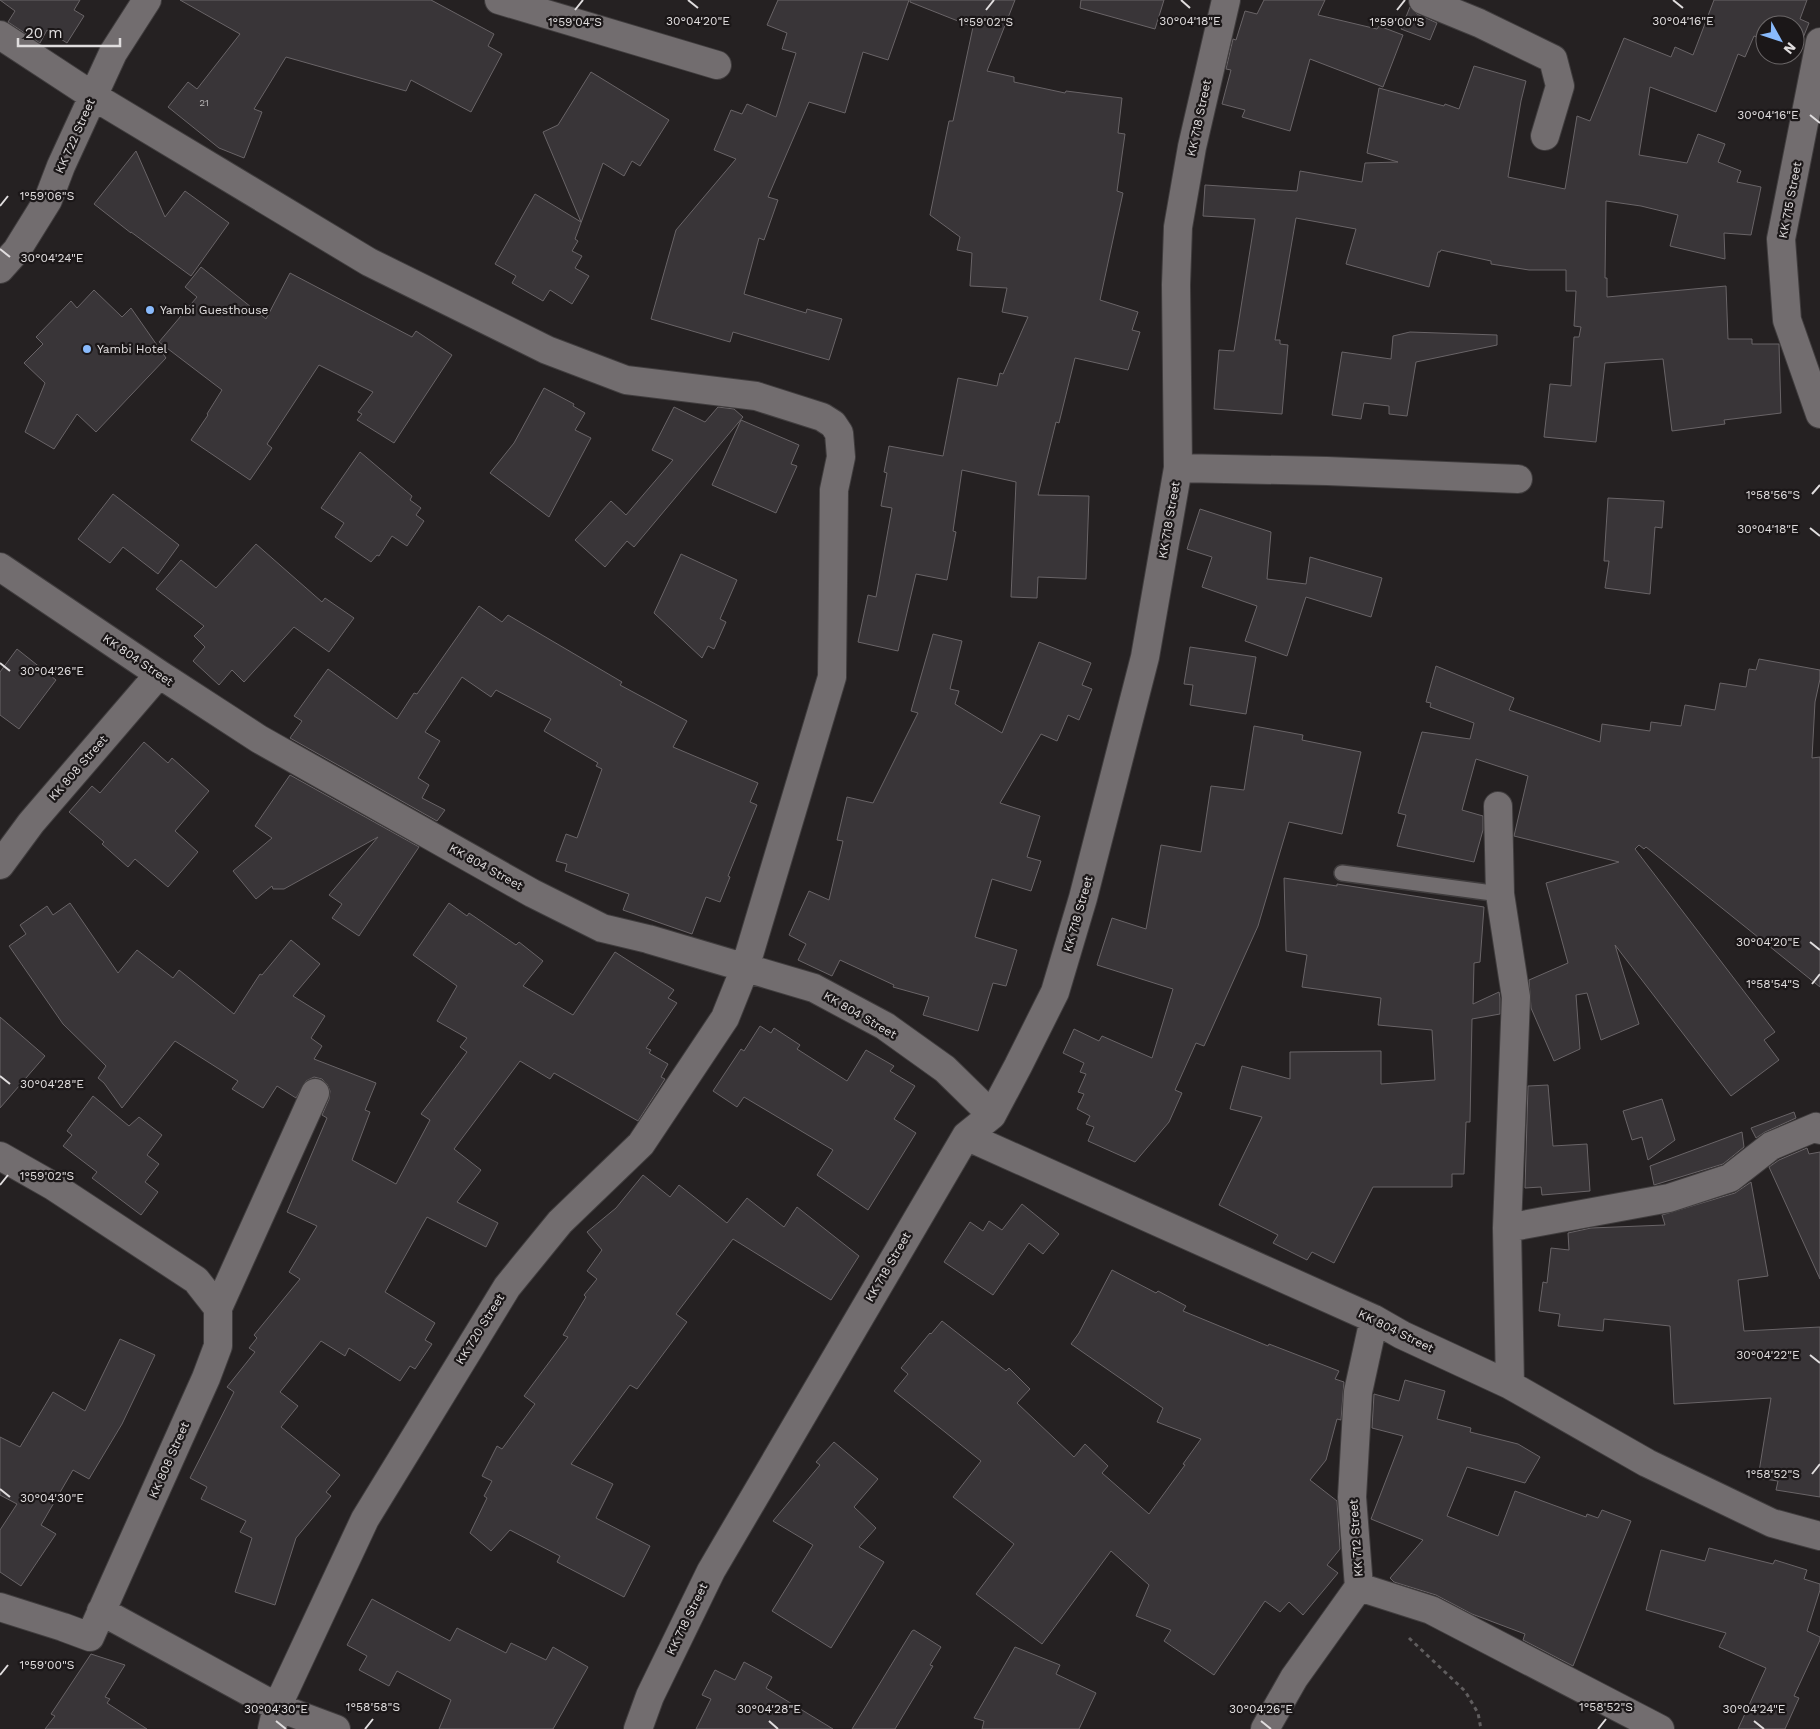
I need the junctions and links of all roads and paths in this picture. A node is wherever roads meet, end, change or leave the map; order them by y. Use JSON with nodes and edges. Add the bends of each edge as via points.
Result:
{"nodes":[{"id":1,"x":147,"y":0,"type":"edge"},
{"id":2,"x":499,"y":0,"type":"edge"},
{"id":3,"x":1226,"y":0,"type":"edge"},
{"id":4,"x":1423,"y":0,"type":"edge"},
{"id":5,"x":0,"y":35,"type":"edge"},
{"id":6,"x":1820,"y":42,"type":"edge"},
{"id":7,"x":718,"y":64,"type":"dead end"},
{"id":8,"x":93,"y":96,"type":"junction"},
{"id":9,"x":1545,"y":136,"type":"dead end"},
{"id":10,"x":0,"y":270,"type":"edge"},
{"id":11,"x":1820,"y":414,"type":"edge"},
{"id":12,"x":1178,"y":468,"type":"junction"},
{"id":13,"x":1518,"y":479,"type":"dead end"},
{"id":14,"x":0,"y":567,"type":"edge"},
{"id":15,"x":159,"y":674,"type":"junction"},
{"id":16,"x":1498,"y":806,"type":"dead end"},
{"id":17,"x":0,"y":865,"type":"edge"},
{"id":18,"x":1342,"y":872,"type":"dead end"},
{"id":19,"x":1500,"y":894,"type":"junction"},
{"id":20,"x":745,"y":968,"type":"junction"},
{"id":21,"x":315,"y":1094,"type":"dead end"},
{"id":22,"x":992,"y":1115,"type":"junction"},
{"id":23,"x":1820,"y":1130,"type":"edge"},
{"id":24,"x":966,"y":1136,"type":"junction"},
{"id":25,"x":0,"y":1156,"type":"edge"},
{"id":26,"x":1507,"y":1228,"type":"junction"},
{"id":27,"x":218,"y":1308,"type":"junction"},
{"id":28,"x":1374,"y":1320,"type":"junction"},
{"id":29,"x":1510,"y":1385,"type":"junction"},
{"id":30,"x":1820,"y":1536,"type":"edge"},
{"id":31,"x":1359,"y":1588,"type":"junction"},
{"id":32,"x":0,"y":1607,"type":"edge"},
{"id":33,"x":101,"y":1612,"type":"junction"},
{"id":34,"x":1407,"y":1636,"type":"dead end"},
{"id":35,"x":274,"y":1718,"type":"edge"},
{"id":36,"x":336,"y":1729,"type":"edge"},
{"id":37,"x":638,"y":1729,"type":"edge"},
{"id":38,"x":1265,"y":1729,"type":"edge"},
{"id":39,"x":1482,"y":1729,"type":"edge"},
{"id":40,"x":1660,"y":1729,"type":"edge"}],
"edges":[{"from":1,"to":8,"type":"street","name":"KK 722 Street","via":[[113,53]]},
{"from":2,"to":7,"type":"street"},
{"from":3,"to":12,"type":"street","name":"KK 718 Street","via":[[1192,147],[1178,227]]},
{"from":4,"to":9,"type":"street","via":[[1553,59],[1560,86]]},
{"from":5,"to":8,"type":"street","name":"KK 720 Street"},
{"from":6,"to":11,"type":"street","name":"KK 715 Street","via":[[1781,239],[1787,320]]},
{"from":8,"to":10,"type":"street","name":"KK 722 Street","via":[[48,200],[17,250]]},
{"from":8,"to":20,"type":"street","name":"KK 720 Street","via":[[369,262],[547,350],[626,380],[756,396],[822,417],[839,433],[841,457],[834,490],[832,678]]},
{"from":12,"to":13,"type":"street"},
{"from":12,"to":22,"type":"street","name":"KK 718 Street","via":[[1145,657],[1083,898],[1055,992]]},
{"from":14,"to":15,"type":"street","name":"KK 804 Street"},
{"from":15,"to":17,"type":"street","name":"KK 808 Street","via":[[31,823]]},
{"from":15,"to":20,"type":"street","name":"KK 804 Street","via":[[259,739],[593,924]]},
{"from":16,"to":19,"type":"street"},
{"from":18,"to":19,"type":"lane"},
{"from":19,"to":26,"type":"street","via":[[1516,997]]},
{"from":20,"to":22,"type":"street","name":"KK 804 Street","via":[[814,988],[884,1026],[945,1069]]},
{"from":20,"to":35,"type":"street","name":"KK 720 Street","via":[[724,1018],[641,1144],[560,1222],[506,1287],[365,1519]]},
{"from":21,"to":27,"type":"street"},
{"from":22,"to":24,"type":"street","name":"KK 718 Street"},
{"from":23,"to":26,"type":"street","via":[[1816,1127],[1771,1146],[1730,1178],[1669,1198]]},
{"from":24,"to":28,"type":"street","name":"KK 804 Street"},
{"from":24,"to":37,"type":"street","name":"KK 718 Street","via":[[711,1571],[650,1696]]},
{"from":25,"to":27,"type":"street","via":[[53,1186],[196,1280]]},
{"from":26,"to":29,"type":"street"},
{"from":27,"to":33,"type":"street","name":"KK 808 Street","via":[[218,1346],[206,1378]]},
{"from":28,"to":29,"type":"street","name":"KK 804 Street"},
{"from":28,"to":31,"type":"street","name":"KK 712 Street","via":[[1358,1392],[1353,1488]]},
{"from":29,"to":30,"type":"street","name":"KK 804 Street","via":[[1647,1463],[1772,1523]]},
{"from":31,"to":38,"type":"street","name":"KK 712 Street","via":[[1294,1678]]},
{"from":31,"to":40,"type":"street","via":[[1431,1610]]},
{"from":32,"to":33,"type":"street","name":"KK 808 Street","via":[[90,1637]]},
{"from":33,"to":35,"type":"street"},
{"from":34,"to":39,"type":"path","via":[[1465,1691],[1478,1713]]},
{"from":35,"to":36,"type":"street"}]}
